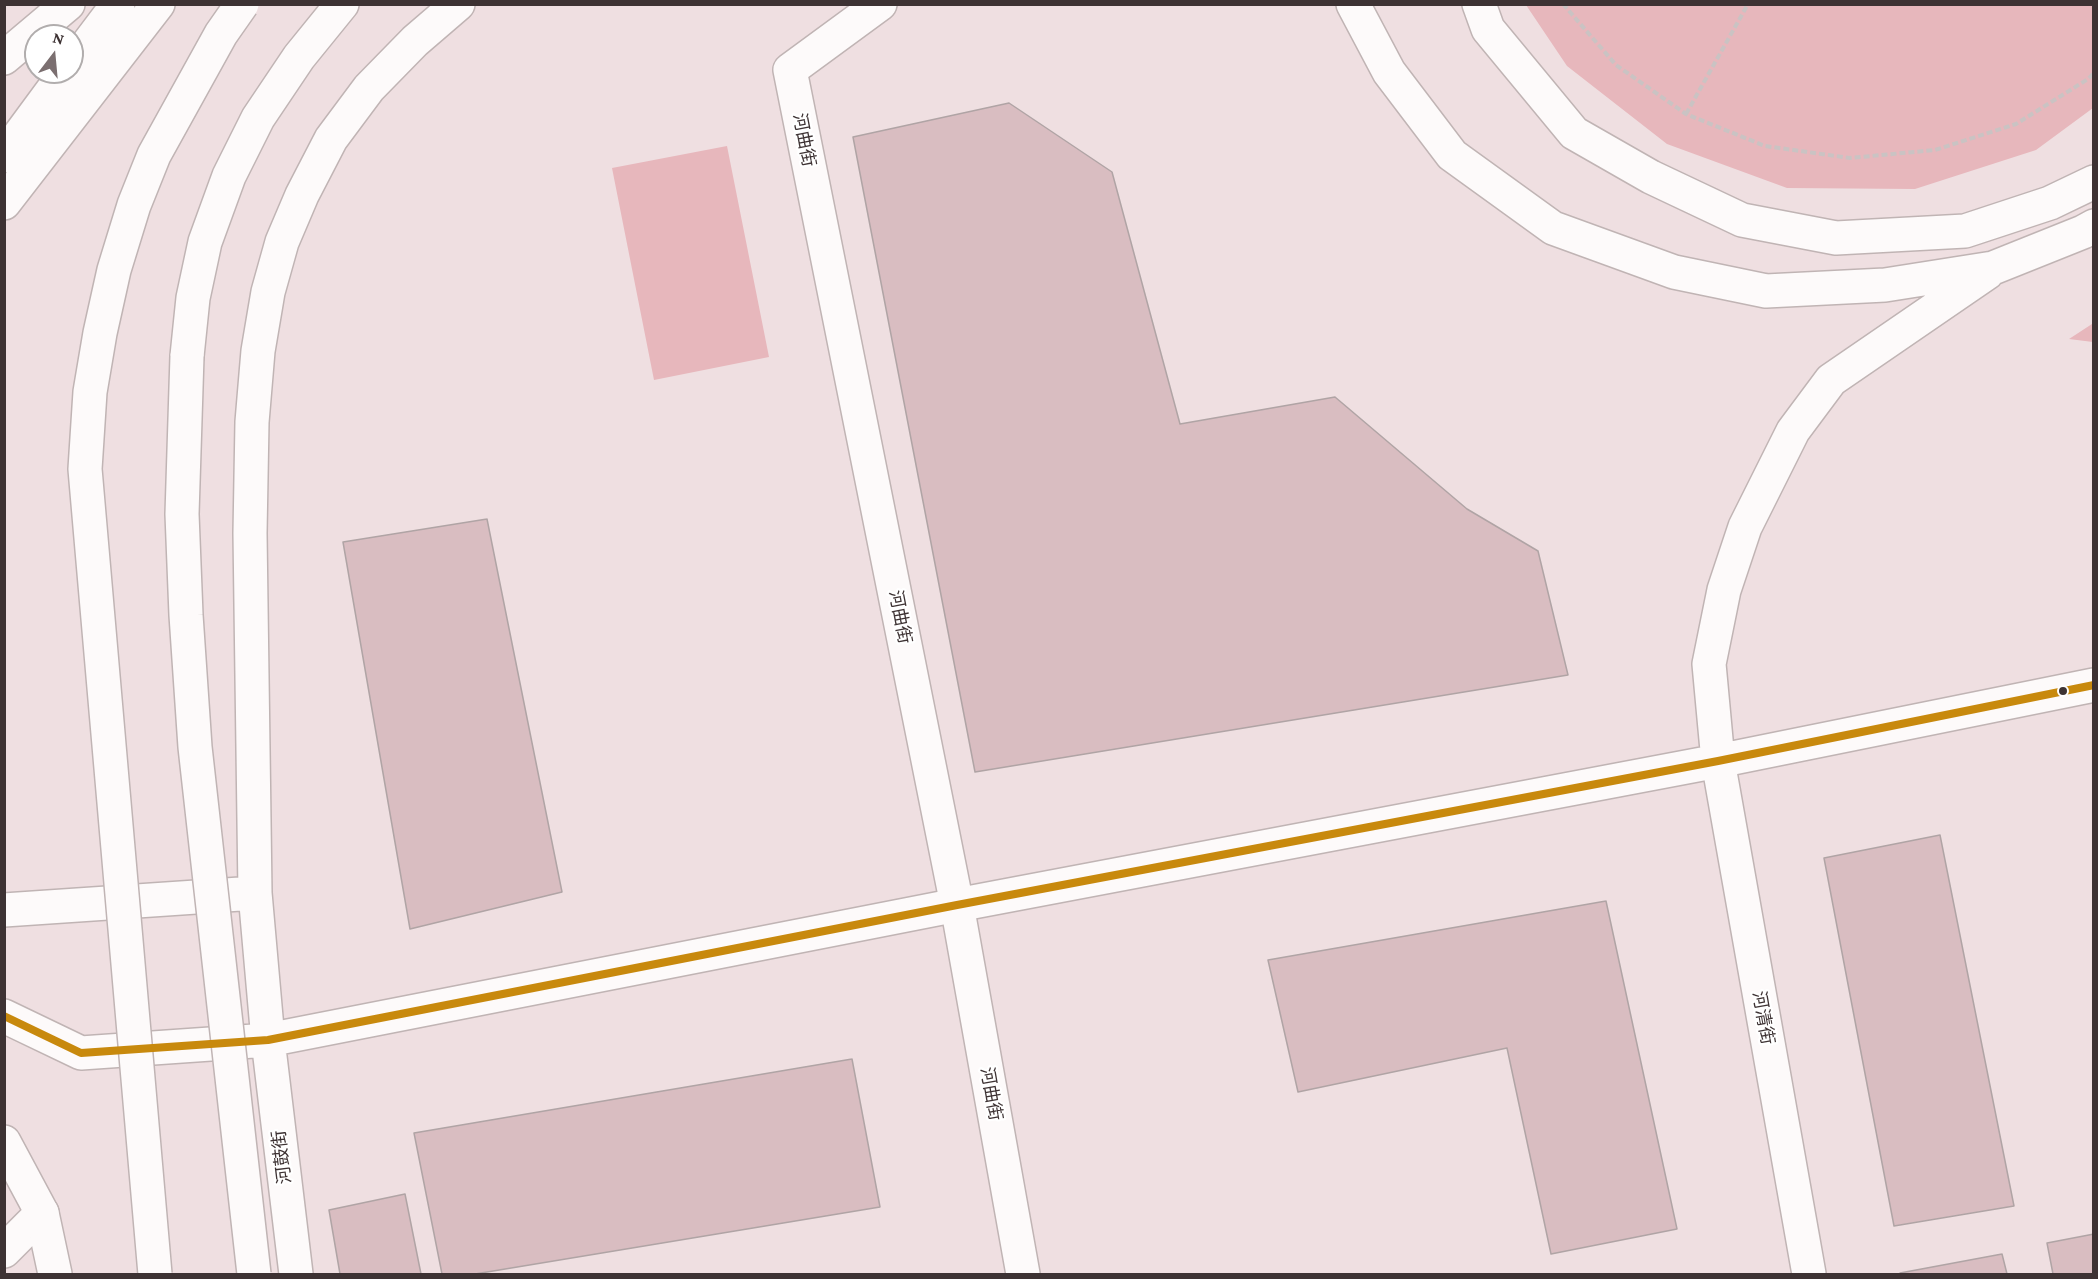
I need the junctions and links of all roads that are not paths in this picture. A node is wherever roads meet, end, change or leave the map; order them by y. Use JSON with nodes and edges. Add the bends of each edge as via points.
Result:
{"nodes":[{"id":1,"x":68,"y":4,"type":"edge"},
{"id":2,"x":118,"y":4,"type":"edge"},
{"id":3,"x":158,"y":4,"type":"edge"},
{"id":4,"x":242,"y":4,"type":"edge"},
{"id":5,"x":342,"y":4,"type":"edge"},
{"id":6,"x":458,"y":4,"type":"edge"},
{"id":7,"x":880,"y":4,"type":"edge"},
{"id":8,"x":1353,"y":4,"type":"edge"},
{"id":9,"x":1479,"y":4,"type":"edge"},
{"id":10,"x":84,"y":49,"type":"edge"},
{"id":11,"x":4,"y":58,"type":"edge"},
{"id":12,"x":57,"y":84,"type":"edge"},
{"id":13,"x":4,"y":156,"type":"edge"},
{"id":14,"x":2094,"y":182,"type":"edge"},
{"id":15,"x":4,"y":202,"type":"edge"},
{"id":16,"x":2094,"y":226,"type":"edge"},
{"id":17,"x":1993,"y":268,"type":"junction"},
{"id":18,"x":2094,"y":685,"type":"edge"},
{"id":19,"x":1718,"y":761,"type":"junction"},
{"id":20,"x":255,"y":893,"type":"junction"},
{"id":21,"x":957,"y":905,"type":"junction"},
{"id":22,"x":4,"y":910,"type":"edge"},
{"id":23,"x":4,"y":1016,"type":"edge"},
{"id":24,"x":268,"y":1040,"type":"junction"},
{"id":25,"x":4,"y":1142,"type":"edge"},
{"id":26,"x":42,"y":1214,"type":"junction"},
{"id":27,"x":4,"y":1251,"type":"edge"},
{"id":28,"x":55,"y":1275,"type":"edge"},
{"id":29,"x":155,"y":1275,"type":"edge"},
{"id":30,"x":254,"y":1275,"type":"edge"},
{"id":31,"x":296,"y":1275,"type":"edge"},
{"id":32,"x":1023,"y":1275,"type":"edge"},
{"id":33,"x":1809,"y":1275,"type":"edge"}],
"edges":[{"from":1,"to":11,"type":"main road"},
{"from":2,"to":10,"type":"main road"},
{"from":3,"to":15,"type":"main road"},
{"from":4,"to":29,"type":"main road","bridge":true,"via":[[221,34],[154,155],[134,205],[100,333],[86,447],[90,542]]},
{"from":5,"to":30,"type":"main road","bridge":true,"via":[[298,57],[229,176],[206,242],[193,298],[188,356],[182,514],[186,626],[195,747]]},
{"from":6,"to":20,"type":"main road","name":"河鼓街","via":[[369,88],[331,139],[282,242],[268,292],[252,422]]},
{"from":7,"to":21,"type":"main road","name":"河曲街","via":[[790,70]]},
{"from":8,"to":17,"type":"main road","via":[[1389,72],[1452,155],[1553,228],[1674,272],[1766,291],[1885,285]]},
{"from":9,"to":14,"type":"main road","via":[[1488,29],[1574,133],[1651,177],[1742,220],[1836,238],[1965,231],[2050,203]]},
{"from":12,"to":13,"type":"main road"},
{"from":16,"to":17,"type":"main road"},
{"from":17,"to":19,"type":"main road","name":"河清街","via":[[1831,380],[1793,431],[1745,527],[1724,590],[1709,664]]},
{"from":18,"to":19,"type":"main road"},
{"from":19,"to":21,"type":"main road"},
{"from":19,"to":33,"type":"main road","name":"河清街"},
{"from":20,"to":22,"type":"main road"},
{"from":20,"to":24,"type":"main road","name":"河鼓街"},
{"from":21,"to":24,"type":"main road"},
{"from":21,"to":32,"type":"main road","name":"河曲街"},
{"from":23,"to":24,"type":"main road","via":[[81,1053]]},
{"from":24,"to":31,"type":"main road","name":"河鼓街"},
{"from":25,"to":26,"type":"main road"},
{"from":26,"to":27,"type":"main road"},
{"from":26,"to":28,"type":"main road"}]}
